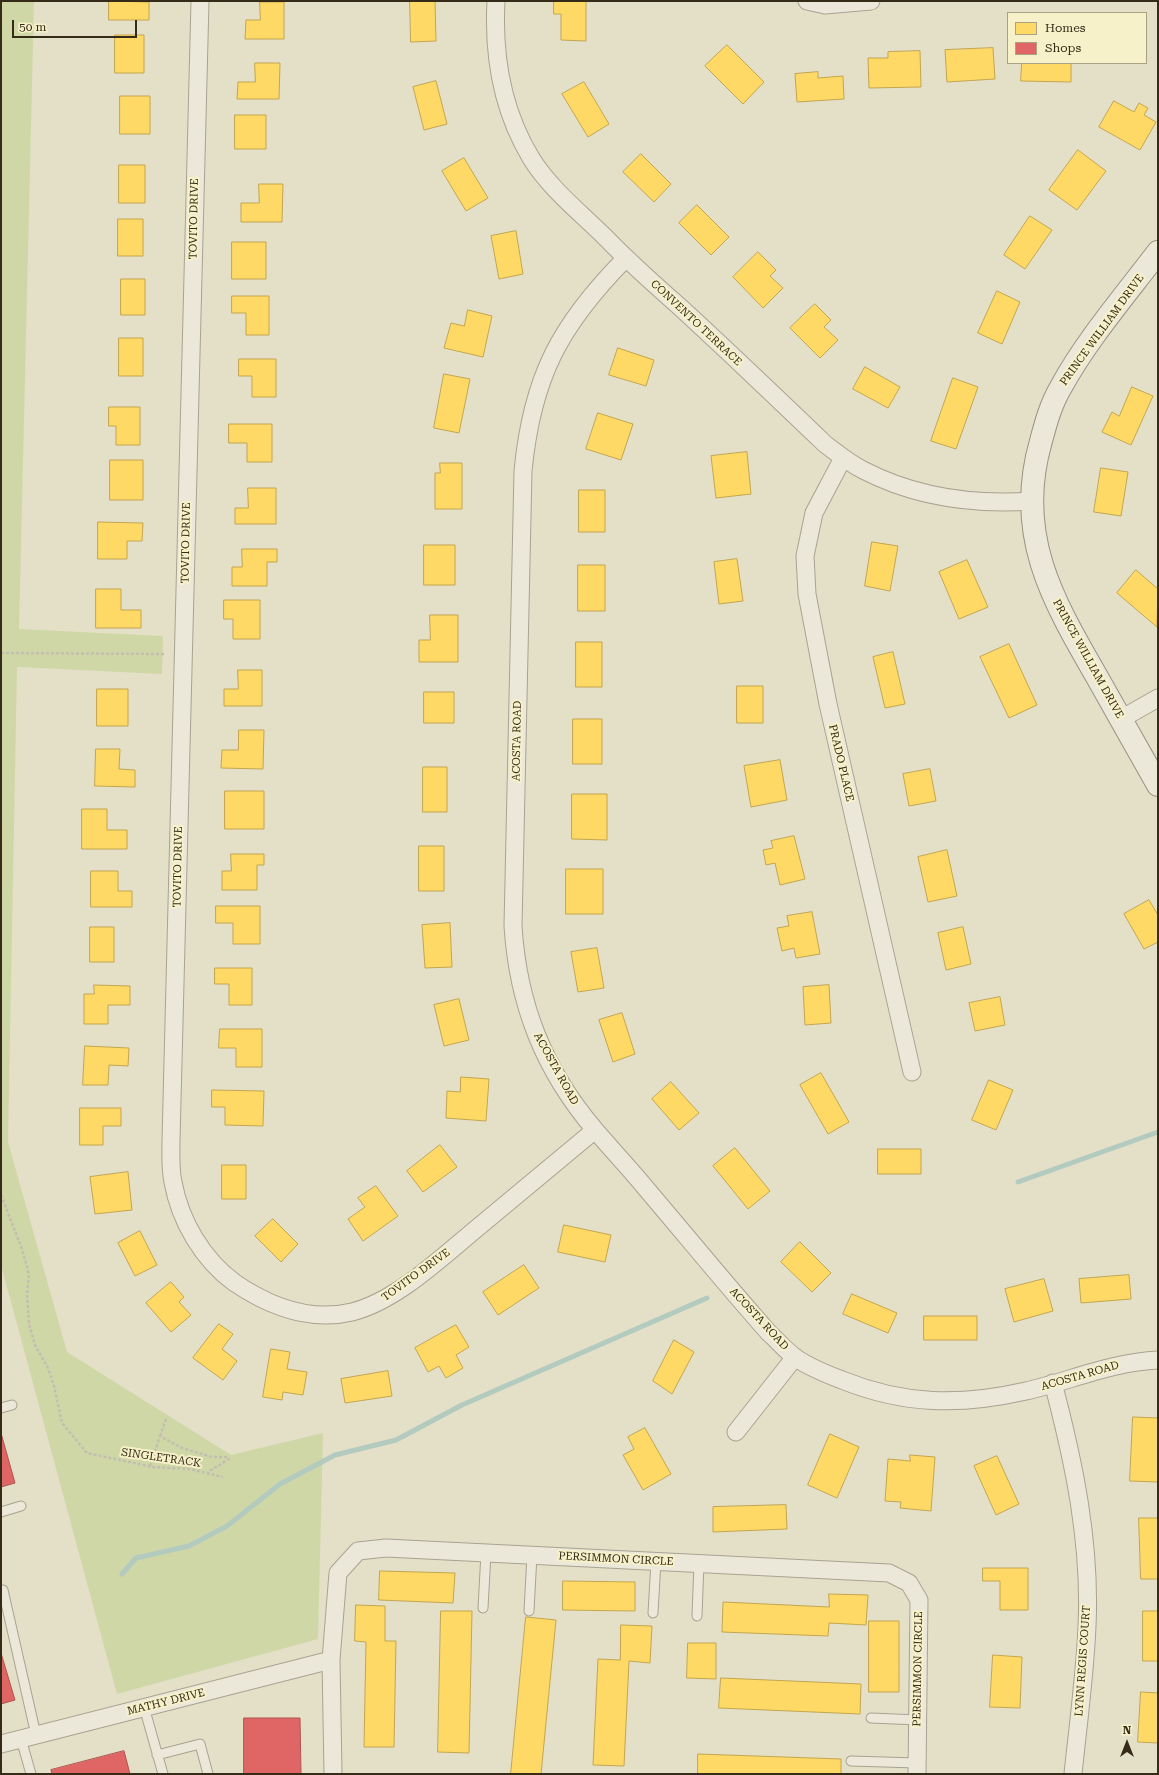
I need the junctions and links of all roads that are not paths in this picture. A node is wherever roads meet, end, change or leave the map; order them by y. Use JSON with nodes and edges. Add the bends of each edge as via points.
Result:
{"nodes":[{"id":1,"x":200,"y":1,"type":"edge"},
{"id":2,"x":496,"y":1,"type":"edge"},
{"id":3,"x":806,"y":1,"type":"edge"},
{"id":4,"x":871,"y":1,"type":"edge"},
{"id":5,"x":1158,"y":252,"type":"edge"},
{"id":6,"x":626,"y":259,"type":"junction"},
{"id":7,"x":843,"y":458,"type":"junction"},
{"id":8,"x":1032,"y":501,"type":"junction"},
{"id":9,"x":1158,"y":698,"type":"edge"},
{"id":10,"x":1121,"y":719,"type":"junction"},
{"id":11,"x":1158,"y":785,"type":"edge"},
{"id":12,"x":912,"y":1072,"type":"dead end"},
{"id":13,"x":595,"y":1130,"type":"junction"},
{"id":14,"x":795,"y":1357,"type":"junction"},
{"id":15,"x":1158,"y":1360,"type":"edge"},
{"id":16,"x":1053,"y":1383,"type":"junction"},
{"id":17,"x":12,"y":1405,"type":"dead end"},
{"id":18,"x":1,"y":1408,"type":"edge"},
{"id":19,"x":736,"y":1432,"type":"dead end"},
{"id":20,"x":21,"y":1506,"type":"dead end"},
{"id":21,"x":1,"y":1512,"type":"edge"},
{"id":22,"x":486,"y":1553,"type":"junction"},
{"id":23,"x":532,"y":1555,"type":"junction"},
{"id":24,"x":656,"y":1561,"type":"junction"},
{"id":25,"x":699,"y":1563,"type":"junction"},
{"id":26,"x":3,"y":1590,"type":"dead end"},
{"id":27,"x":483,"y":1608,"type":"dead end"},
{"id":28,"x":529,"y":1611,"type":"dead end"},
{"id":29,"x":653,"y":1613,"type":"dead end"},
{"id":30,"x":698,"y":1616,"type":"dead end"},
{"id":31,"x":331,"y":1660,"type":"junction"},
{"id":32,"x":144,"y":1707,"type":"junction"},
{"id":33,"x":871,"y":1718,"type":"dead end"},
{"id":34,"x":918,"y":1720,"type":"junction"},
{"id":35,"x":29,"y":1737,"type":"junction"},
{"id":36,"x":1,"y":1744,"type":"edge"},
{"id":37,"x":157,"y":1755,"type":"junction"},
{"id":38,"x":851,"y":1761,"type":"dead end"},
{"id":39,"x":917,"y":1768,"type":"edge"},
{"id":40,"x":31,"y":1774,"type":"edge"},
{"id":41,"x":163,"y":1774,"type":"edge"},
{"id":42,"x":208,"y":1774,"type":"edge"},
{"id":43,"x":333,"y":1774,"type":"edge"},
{"id":44,"x":1073,"y":1774,"type":"edge"}],
"edges":[{"from":1,"to":13,"type":"street","name":"TOVITO DRIVE","via":[[171,1168],[176,1196],[184,1219],[211,1261],[230,1280],[248,1292],[304,1314],[327,1316],[366,1308],[386,1299],[434,1263]]},
{"from":2,"to":6,"type":"street","name":"CONVENTO TERRACE","via":[[496,58],[502,90],[516,129],[530,157],[549,183]]},
{"from":3,"to":4,"type":"street","via":[[825,5]]},
{"from":5,"to":8,"type":"street","name":"PRINCE WILLIAM DRIVE","via":[[1060,388],[1049,412],[1037,455]]},
{"from":6,"to":7,"type":"street","name":"CONVENTO TERRACE"},
{"from":6,"to":13,"type":"street","name":"ACOSTA ROAD","via":[[592,295],[567,329],[550,359],[531,412],[523,471],[514,951],[523,996],[538,1040],[558,1078]]},
{"from":7,"to":8,"type":"street","name":"CONVENTO TERRACE","via":[[862,470],[936,496],[982,502]]},
{"from":7,"to":12,"type":"street","name":"PRADO PLACE","via":[[814,513],[805,556],[807,594],[828,704]]},
{"from":8,"to":10,"type":"street","name":"PRINCE WILLIAM DRIVE","via":[[1034,533],[1048,586],[1069,629]]},
{"from":9,"to":10,"type":"street"},
{"from":10,"to":11,"type":"street","name":"PRINCE WILLIAM DRIVE"},
{"from":13,"to":14,"type":"street","name":"ACOSTA ROAD","via":[[769,1333]]},
{"from":14,"to":16,"type":"street","name":"ACOSTA ROAD","via":[[860,1388],[914,1400],[972,1401]]},
{"from":14,"to":19,"type":"street"},
{"from":15,"to":16,"type":"street","name":"ACOSTA ROAD","via":[[1121,1364]]},
{"from":16,"to":44,"type":"street","name":"LYNN REGIS COURT","via":[[1078,1495],[1087,1578],[1087,1632]]},
{"from":17,"to":18,"type":"lane"},
{"from":20,"to":21,"type":"lane"},
{"from":22,"to":23,"type":"street","name":"PERSIMMON CIRCLE"},
{"from":22,"to":27,"type":"lane"},
{"from":22,"to":31,"type":"street","name":"PERSIMMON CIRCLE","via":[[386,1548],[358,1551],[338,1573]]},
{"from":23,"to":24,"type":"street","name":"PERSIMMON CIRCLE"},
{"from":23,"to":28,"type":"lane"},
{"from":24,"to":25,"type":"street","name":"PERSIMMON CIRCLE"},
{"from":24,"to":29,"type":"lane"},
{"from":25,"to":30,"type":"lane"},
{"from":25,"to":34,"type":"street","name":"PERSIMMON CIRCLE","via":[[889,1573],[909,1583],[920,1600]]},
{"from":26,"to":35,"type":"lane","via":[[29,1698]]},
{"from":31,"to":32,"type":"street","name":"MATHY DRIVE"},
{"from":31,"to":43,"type":"street","name":"PERSIMMON CIRCLE"},
{"from":32,"to":35,"type":"street","name":"MATHY DRIVE"},
{"from":32,"to":37,"type":"lane"},
{"from":33,"to":34,"type":"lane"},
{"from":34,"to":39,"type":"street","name":"PERSIMMON CIRCLE"},
{"from":35,"to":36,"type":"street","name":"MATHY DRIVE"},
{"from":35,"to":40,"type":"lane"},
{"from":37,"to":41,"type":"lane"},
{"from":37,"to":42,"type":"lane","via":[[200,1744]]},
{"from":38,"to":39,"type":"lane"}]}
